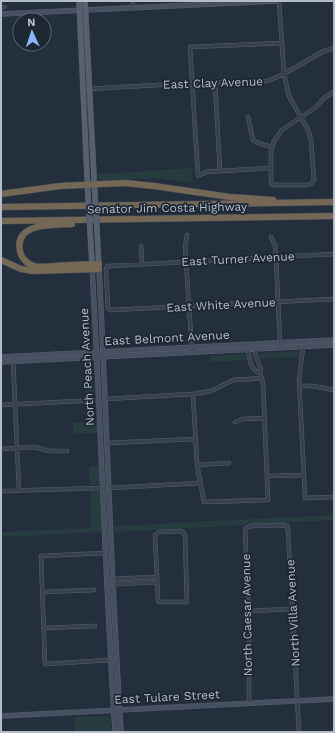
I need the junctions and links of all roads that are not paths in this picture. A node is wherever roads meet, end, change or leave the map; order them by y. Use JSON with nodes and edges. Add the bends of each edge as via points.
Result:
{"nodes":[{"id":1,"x":79,"y":1,"type":"edge"},
{"id":2,"x":85,"y":1,"type":"edge"},
{"id":3,"x":133,"y":1,"type":"edge"},
{"id":4,"x":276,"y":1,"type":"edge"},
{"id":5,"x":279,"y":1,"type":"edge"},
{"id":6,"x":196,"y":3,"type":"edge"},
{"id":7,"x":133,"y":8,"type":"junction"},
{"id":8,"x":82,"y":10,"type":"junction"},
{"id":9,"x":1,"y":14,"type":"edge"},
{"id":10,"x":282,"y":43,"type":"junction"},
{"id":11,"x":334,"y":48,"type":"edge"},
{"id":12,"x":284,"y":74,"type":"junction"},
{"id":13,"x":193,"y":83,"type":"junction"},
{"id":14,"x":215,"y":84,"type":"junction"},
{"id":15,"x":86,"y":89,"type":"junction"},
{"id":16,"x":334,"y":92,"type":"edge"},
{"id":17,"x":301,"y":116,"type":"junction"},
{"id":18,"x":248,"y":117,"type":"dead end"},
{"id":19,"x":88,"y":131,"type":"junction"},
{"id":20,"x":272,"y":147,"type":"junction"},
{"id":21,"x":270,"y":168,"type":"junction"},
{"id":22,"x":220,"y":171,"type":"junction"},
{"id":23,"x":87,"y":184,"type":"junction"},
{"id":24,"x":94,"y":184,"type":"junction"},
{"id":25,"x":1,"y":194,"type":"edge"},
{"id":26,"x":334,"y":202,"type":"edge"},
{"id":27,"x":314,"y":203,"type":"junction"},
{"id":28,"x":1,"y":208,"type":"edge"},
{"id":29,"x":334,"y":216,"type":"edge"},
{"id":30,"x":189,"y":218,"type":"junction"},
{"id":31,"x":1,"y":221,"type":"edge"},
{"id":32,"x":187,"y":235,"type":"dead end"},
{"id":33,"x":271,"y":237,"type":"dead end"},
{"id":34,"x":141,"y":246,"type":"dead end"},
{"id":35,"x":334,"y":254,"type":"edge"},
{"id":36,"x":276,"y":257,"type":"junction"},
{"id":37,"x":1,"y":260,"type":"edge"},
{"id":38,"x":186,"y":261,"type":"junction"},
{"id":39,"x":142,"y":264,"type":"junction"},
{"id":40,"x":92,"y":266,"type":"junction"},
{"id":41,"x":99,"y":266,"type":"junction"},
{"id":42,"x":334,"y":299,"type":"edge"},
{"id":43,"x":278,"y":302,"type":"junction"},
{"id":44,"x":189,"y":306,"type":"junction"},
{"id":45,"x":108,"y":309,"type":"joint"},
{"id":46,"x":334,"y":340,"type":"edge"},
{"id":47,"x":280,"y":345,"type":"junction"},
{"id":48,"x":334,"y":345,"type":"edge"},
{"id":49,"x":303,"y":347,"type":"junction"},
{"id":50,"x":257,"y":349,"type":"junction"},
{"id":51,"x":192,"y":350,"type":"junction"},
{"id":52,"x":246,"y":350,"type":"junction"},
{"id":53,"x":104,"y":354,"type":"junction"},
{"id":54,"x":97,"y":355,"type":"junction"},
{"id":55,"x":1,"y":357,"type":"edge"},
{"id":56,"x":13,"y":359,"type":"junction"},
{"id":57,"x":1,"y":362,"type":"edge"},
{"id":58,"x":260,"y":374,"type":"junction"},
{"id":59,"x":262,"y":378,"type":"junction"},
{"id":60,"x":300,"y":386,"type":"junction"},
{"id":61,"x":334,"y":390,"type":"edge"},
{"id":62,"x":194,"y":394,"type":"junction"},
{"id":63,"x":106,"y":399,"type":"junction"},
{"id":64,"x":100,"y":400,"type":"junction"},
{"id":65,"x":16,"y":404,"type":"junction"},
{"id":66,"x":1,"y":405,"type":"edge"},
{"id":67,"x":100,"y":413,"type":"junction"},
{"id":68,"x":265,"y":418,"type":"junction"},
{"id":69,"x":235,"y":422,"type":"dead end"},
{"id":70,"x":196,"y":439,"type":"junction"},
{"id":71,"x":107,"y":443,"type":"junction"},
{"id":72,"x":1,"y":449,"type":"edge"},
{"id":73,"x":17,"y":449,"type":"junction"},
{"id":74,"x":67,"y":451,"type":"dead end"},
{"id":75,"x":230,"y":463,"type":"dead end"},
{"id":76,"x":197,"y":465,"type":"junction"},
{"id":77,"x":304,"y":475,"type":"junction"},
{"id":78,"x":268,"y":476,"type":"junction"},
{"id":79,"x":201,"y":483,"type":"junction"},
{"id":80,"x":103,"y":488,"type":"junction"},
{"id":81,"x":109,"y":488,"type":"junction"},
{"id":82,"x":19,"y":490,"type":"junction"},
{"id":83,"x":1,"y":491,"type":"edge"},
{"id":84,"x":334,"y":497,"type":"edge"},
{"id":85,"x":110,"y":510,"type":"junction"},
{"id":86,"x":287,"y":526,"type":"joint"},
{"id":87,"x":106,"y":553,"type":"junction"},
{"id":88,"x":156,"y":577,"type":"junction"},
{"id":89,"x":113,"y":579,"type":"junction"},
{"id":90,"x":157,"y":582,"type":"junction"},
{"id":91,"x":113,"y":589,"type":"junction"},
{"id":92,"x":94,"y":590,"type":"dead end"},
{"id":93,"x":43,"y":592,"type":"junction"},
{"id":94,"x":292,"y":609,"type":"junction"},
{"id":95,"x":249,"y":611,"type":"junction"},
{"id":96,"x":95,"y":626,"type":"dead end"},
{"id":97,"x":44,"y":628,"type":"junction"},
{"id":98,"x":111,"y":660,"type":"junction"},
{"id":99,"x":334,"y":699,"type":"edge"},
{"id":100,"x":298,"y":700,"type":"junction"},
{"id":101,"x":249,"y":702,"type":"junction"},
{"id":102,"x":116,"y":710,"type":"junction"},
{"id":103,"x":1,"y":716,"type":"edge"},
{"id":104,"x":115,"y":732,"type":"edge"},
{"id":105,"x":121,"y":732,"type":"edge"},
{"id":106,"x":299,"y":732,"type":"edge"}],
"edges":[{"from":1,"to":8,"type":"main road","name":"North Peach Avenue"},
{"from":2,"to":8,"type":"main road","name":"North Peach Avenue"},
{"from":3,"to":7,"type":"street"},
{"from":4,"to":6,"type":"main road"},
{"from":5,"to":10,"type":"street"},
{"from":6,"to":7,"type":"main road"},
{"from":7,"to":8,"type":"main road"},
{"from":8,"to":9,"type":"main road"},
{"from":8,"to":15,"type":"main road","name":"North Peach Avenue"},
{"from":10,"to":12,"type":"street"},
{"from":10,"to":13,"type":"street","via":[[190,47]]},
{"from":11,"to":12,"type":"street","name":"East Clay Avenue"},
{"from":12,"to":14,"type":"street","name":"East Clay Avenue","via":[[268,81]]},
{"from":12,"to":17,"type":"street","via":[[289,96]]},
{"from":13,"to":14,"type":"street","name":"East Clay Avenue"},
{"from":13,"to":15,"type":"street","name":"East Clay Avenue"},
{"from":13,"to":22,"type":"street","via":[[198,176],[206,172]]},
{"from":14,"to":22,"type":"street"},
{"from":15,"to":19,"type":"main road","name":"North Peach Avenue"},
{"from":15,"to":19,"type":"main road","name":"North Peach Avenue","via":[[84,114]]},
{"from":16,"to":17,"type":"street"},
{"from":17,"to":20,"type":"street","via":[[282,130]]},
{"from":17,"to":21,"type":"street","via":[[311,140],[314,180],[308,185],[272,185]]},
{"from":18,"to":20,"type":"street","via":[[252,140]]},
{"from":19,"to":23,"type":"main road","name":"North Peach Avenue"},
{"from":19,"to":24,"type":"main road","name":"North Peach Avenue","via":[[92,148]]},
{"from":20,"to":21,"type":"street"},
{"from":21,"to":22,"type":"street"},
{"from":23,"to":24,"type":"highway"},
{"from":23,"to":25,"type":"highway"},
{"from":23,"to":40,"type":"main road","name":"North Peach Avenue","bridge":true},
{"from":24,"to":27,"type":"highway","via":[[141,184],[230,197]]},
{"from":24,"to":41,"type":"main road","name":"North Peach Avenue","bridge":true},
{"from":26,"to":27,"type":"highway","name":"Senator Jim Costa Highway"},
{"from":27,"to":28,"type":"highway","name":"Senator Jim Costa Highway"},
{"from":29,"to":30,"type":"highway","name":"Senator Jim Costa Highway"},
{"from":30,"to":31,"type":"highway","name":"Senator Jim Costa Highway"},
{"from":30,"to":40,"type":"highway","via":[[38,227],[27,231],[21,238],[21,255],[32,266]]},
{"from":32,"to":38,"type":"street"},
{"from":33,"to":36,"type":"street"},
{"from":34,"to":39,"type":"street"},
{"from":35,"to":36,"type":"street","name":"East Turner Avenue"},
{"from":36,"to":38,"type":"street","name":"East Turner Avenue"},
{"from":36,"to":43,"type":"street"},
{"from":37,"to":40,"type":"highway","via":[[20,269],[33,271]]},
{"from":38,"to":39,"type":"street","name":"East Turner Avenue"},
{"from":38,"to":44,"type":"street"},
{"from":39,"to":45,"type":"street","name":"East Turner Avenue","via":[[107,266]]},
{"from":40,"to":41,"type":"highway"},
{"from":40,"to":54,"type":"main road","name":"North Peach Avenue"},
{"from":41,"to":53,"type":"main road","name":"North Peach Avenue"},
{"from":42,"to":43,"type":"street","name":"East White Avenue"},
{"from":43,"to":44,"type":"street","name":"East White Avenue"},
{"from":43,"to":47,"type":"street"},
{"from":44,"to":45,"type":"street","name":"East White Avenue"},
{"from":44,"to":51,"type":"street"},
{"from":46,"to":47,"type":"main road","name":"East Belmont Avenue"},
{"from":47,"to":49,"type":"main road","name":"East Belmont Avenue"},
{"from":47,"to":50,"type":"main road","name":"East Belmont Avenue"},
{"from":47,"to":51,"type":"main road","name":"East Belmont Avenue"},
{"from":48,"to":49,"type":"main road","name":"East Belmont Avenue"},
{"from":49,"to":60,"type":"street"},
{"from":50,"to":52,"type":"main road","name":"East Belmont Avenue"},
{"from":50,"to":58,"type":"street","via":[[255,354],[261,369]]},
{"from":51,"to":52,"type":"main road","name":"East Belmont Avenue"},
{"from":51,"to":53,"type":"main road","name":"East Belmont Avenue"},
{"from":52,"to":58,"type":"street","via":[[255,372]]},
{"from":53,"to":54,"type":"main road","name":"East Belmont Avenue"},
{"from":53,"to":63,"type":"main road","name":"North Peach Avenue"},
{"from":54,"to":56,"type":"main road","name":"East Belmont Avenue"},
{"from":54,"to":64,"type":"main road","name":"North Peach Avenue"},
{"from":55,"to":56,"type":"main road","name":"East Belmont Avenue"},
{"from":56,"to":57,"type":"main road","name":"East Belmont Avenue"},
{"from":56,"to":65,"type":"street"},
{"from":58,"to":59,"type":"street"},
{"from":59,"to":62,"type":"street","via":[[233,380],[211,391]]},
{"from":59,"to":68,"type":"street"},
{"from":60,"to":61,"type":"street"},
{"from":60,"to":77,"type":"street"},
{"from":62,"to":63,"type":"street"},
{"from":62,"to":70,"type":"street"},
{"from":63,"to":71,"type":"main road","name":"North Peach Avenue"},
{"from":64,"to":65,"type":"street"},
{"from":64,"to":67,"type":"main road","name":"North Peach Avenue"},
{"from":65,"to":66,"type":"street"},
{"from":65,"to":73,"type":"street"},
{"from":67,"to":71,"type":"main road","via":[[103,419],[104,440]]},
{"from":67,"to":80,"type":"main road","name":"North Peach Avenue"},
{"from":68,"to":69,"type":"street"},
{"from":68,"to":78,"type":"street"},
{"from":70,"to":71,"type":"street"},
{"from":70,"to":76,"type":"street"},
{"from":71,"to":81,"type":"main road","name":"North Peach Avenue"},
{"from":72,"to":73,"type":"street"},
{"from":73,"to":74,"type":"street","via":[[35,447],[50,451]]},
{"from":73,"to":82,"type":"street"},
{"from":75,"to":76,"type":"street"},
{"from":76,"to":79,"type":"street"},
{"from":77,"to":78,"type":"street"},
{"from":77,"to":84,"type":"street","via":[[305,498]]},
{"from":78,"to":79,"type":"street","via":[[268,500],[204,502]]},
{"from":79,"to":81,"type":"street"},
{"from":80,"to":82,"type":"street"},
{"from":80,"to":85,"type":"main road"},
{"from":80,"to":87,"type":"main road","name":"North Peach Avenue"},
{"from":81,"to":85,"type":"main road","name":"North Peach Avenue"},
{"from":82,"to":83,"type":"street"},
{"from":85,"to":89,"type":"main road","name":"North Peach Avenue"},
{"from":86,"to":94,"type":"street","name":"North Villa Avenue"},
{"from":86,"to":95,"type":"street","name":"North Caesar Avenue","via":[[246,528]]},
{"from":87,"to":89,"type":"main road","via":[[109,556],[110,575]]},
{"from":87,"to":93,"type":"street","via":[[41,556]]},
{"from":87,"to":98,"type":"main road","name":"North Peach Avenue"},
{"from":88,"to":89,"type":"street"},
{"from":88,"to":90,"type":"street"},
{"from":88,"to":90,"type":"street","via":[[154,536],[159,532],[183,532],[187,602],[159,602]]},
{"from":89,"to":91,"type":"main road","name":"North Peach Avenue"},
{"from":90,"to":91,"type":"street","via":[[116,584]]},
{"from":91,"to":102,"type":"main road","name":"North Peach Avenue"},
{"from":92,"to":93,"type":"street"},
{"from":93,"to":97,"type":"street"},
{"from":94,"to":95,"type":"street"},
{"from":94,"to":100,"type":"street","name":"North Villa Avenue"},
{"from":95,"to":101,"type":"street","name":"North Caesar Avenue"},
{"from":96,"to":97,"type":"street"},
{"from":97,"to":98,"type":"street","via":[[45,664]]},
{"from":98,"to":102,"type":"main road","name":"North Peach Avenue"},
{"from":99,"to":100,"type":"main road","name":"East Tulare Street"},
{"from":100,"to":101,"type":"main road","name":"East Tulare Street"},
{"from":100,"to":106,"type":"street","name":"North Villa Avenue"},
{"from":101,"to":102,"type":"main road","name":"East Tulare Street"},
{"from":102,"to":103,"type":"main road","name":"East Tulare Street"},
{"from":102,"to":104,"type":"main road","name":"North Peach Avenue"},
{"from":102,"to":105,"type":"main road"}]}
